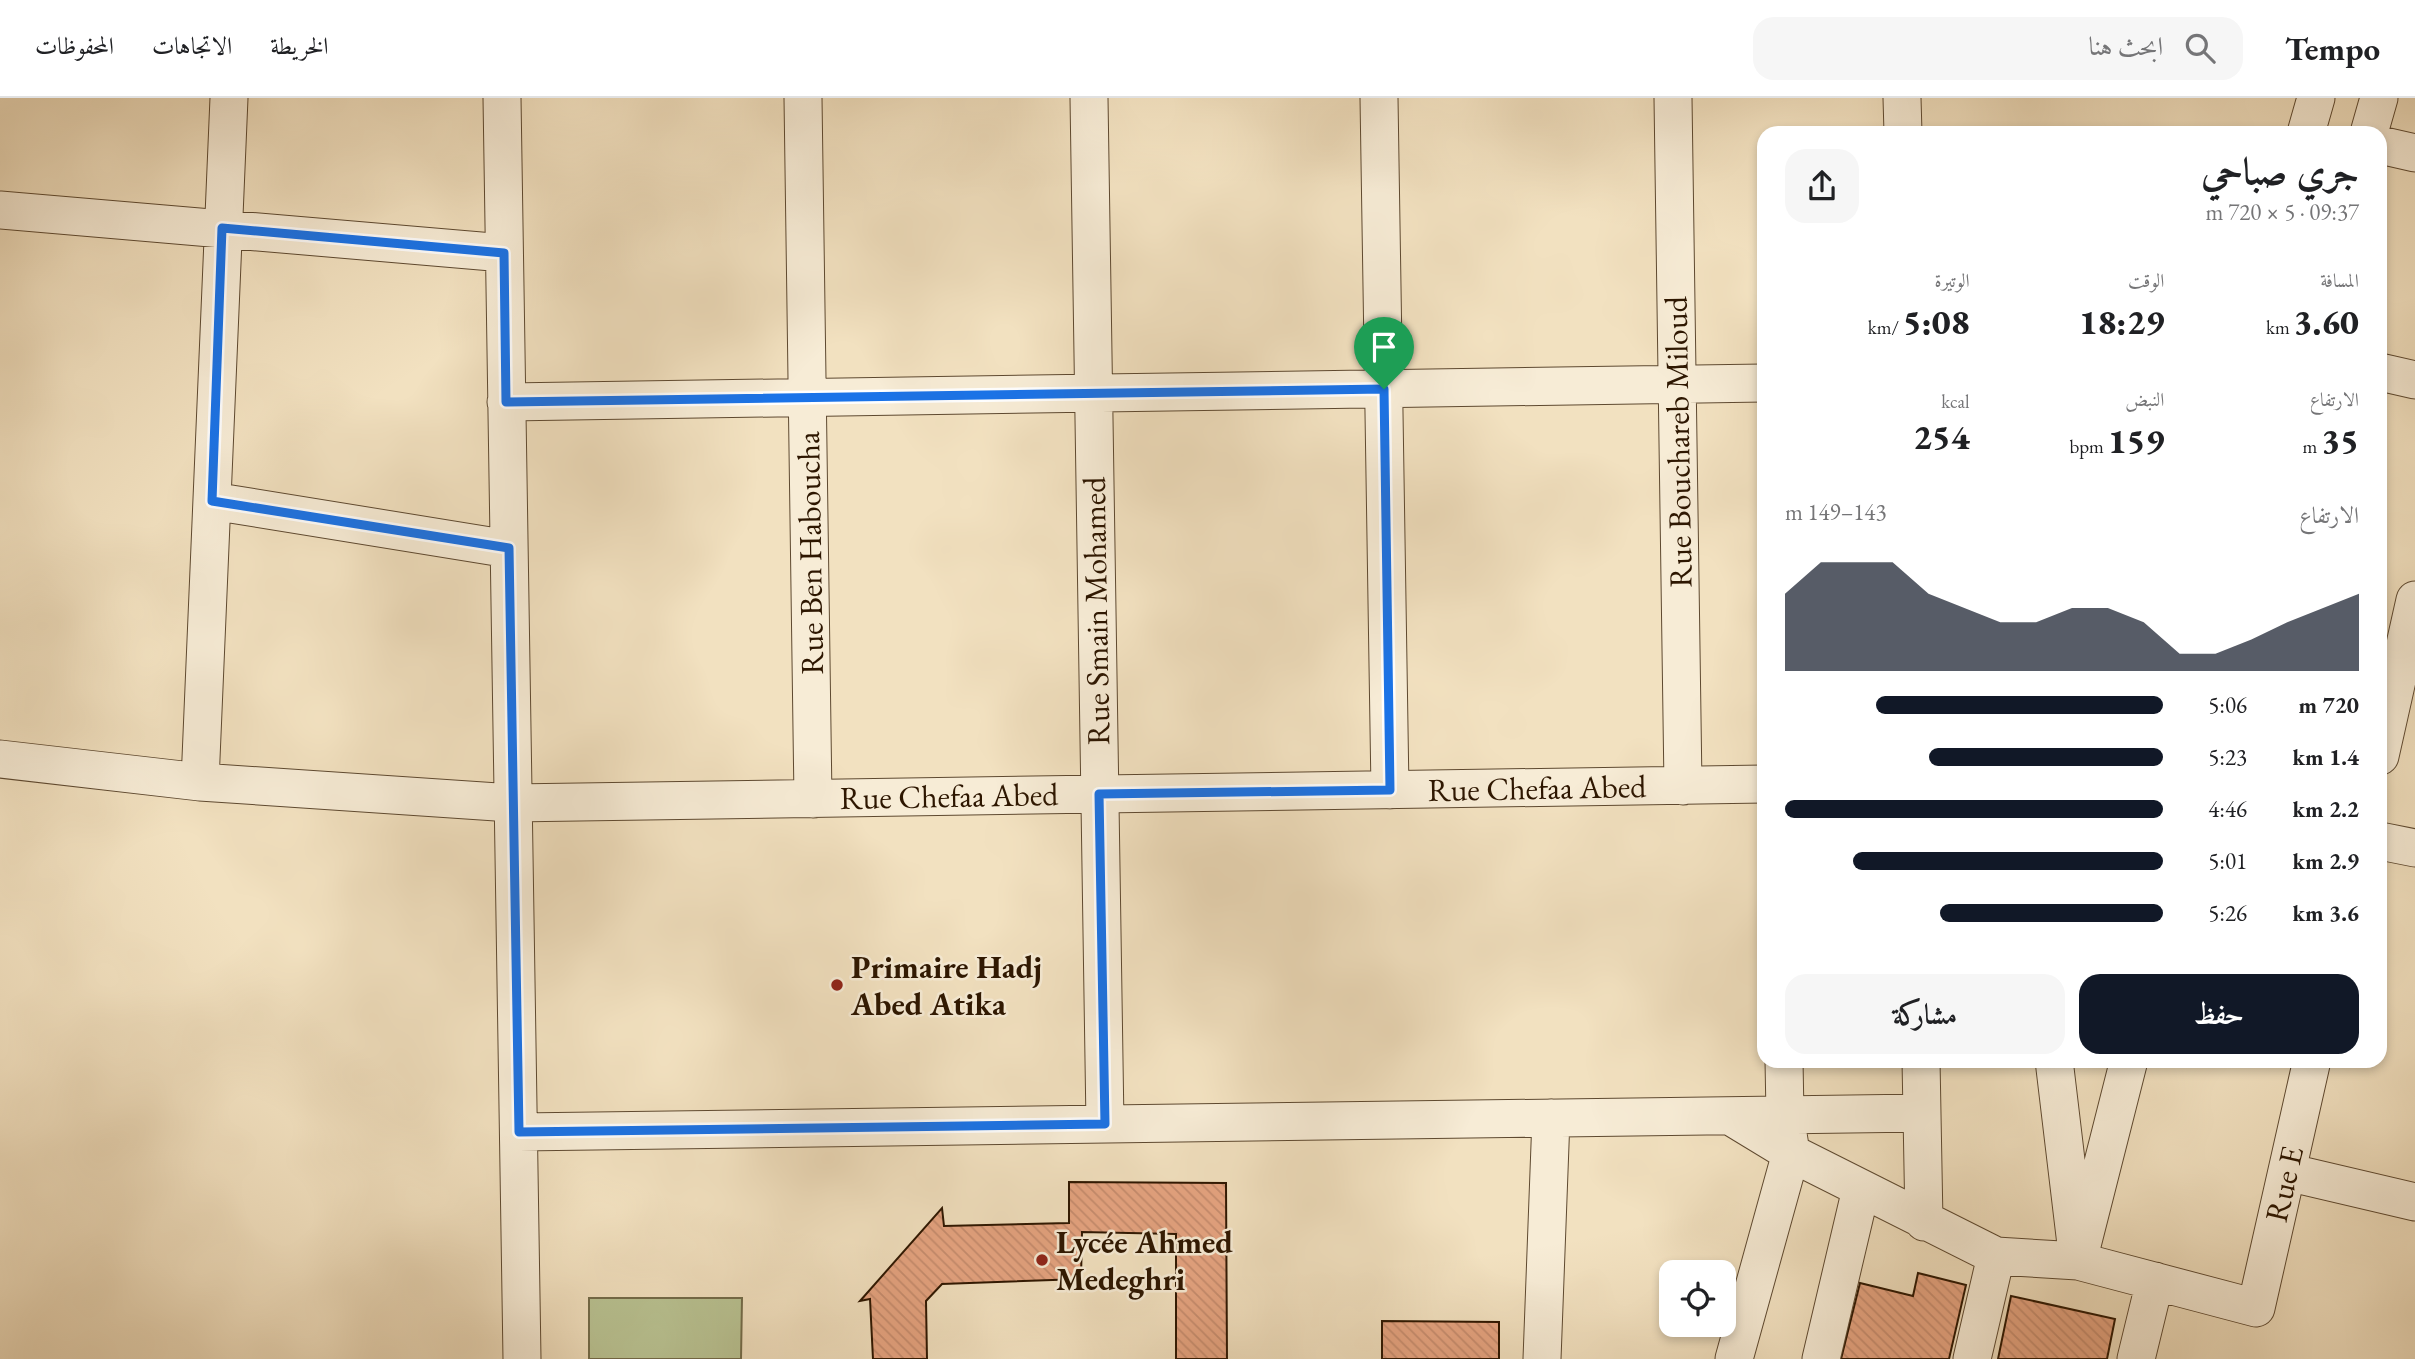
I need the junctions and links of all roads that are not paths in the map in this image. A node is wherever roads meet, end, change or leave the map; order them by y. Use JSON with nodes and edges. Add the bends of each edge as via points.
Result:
{"nodes":[{"id":1,"x":229,"y":98,"type":"edge"},
{"id":2,"x":502,"y":98,"type":"edge"},
{"id":3,"x":803,"y":98,"type":"edge"},
{"id":4,"x":1089,"y":98,"type":"edge"},
{"id":5,"x":1379,"y":98,"type":"edge"},
{"id":6,"x":1673,"y":98,"type":"edge"},
{"id":7,"x":1902,"y":98,"type":"edge"},
{"id":8,"x":2316,"y":98,"type":"edge"},
{"id":9,"x":2379,"y":98,"type":"edge"},
{"id":10,"x":1903,"y":126,"type":"edge"},
{"id":11,"x":2308,"y":126,"type":"edge"},
{"id":12,"x":2371,"y":126,"type":"edge"},
{"id":13,"x":2387,"y":147,"type":"edge"},
{"id":14,"x":2415,"y":153,"type":"edge"},
{"id":15,"x":0,"y":210,"type":"edge"},
{"id":16,"x":222,"y":228,"type":"junction"},
{"id":17,"x":504,"y":253,"type":"junction"},
{"id":18,"x":2387,"y":374,"type":"edge"},
{"id":19,"x":2415,"y":380,"type":"edge"},
{"id":20,"x":1757,"y":383,"type":"edge"},
{"id":21,"x":1677,"y":385,"type":"junction"},
{"id":22,"x":1384,"y":389,"type":"junction"},
{"id":23,"x":1093,"y":394,"type":"junction"},
{"id":24,"x":807,"y":397,"type":"junction"},
{"id":25,"x":506,"y":402,"type":"junction"},
{"id":26,"x":212,"y":501,"type":"junction"},
{"id":27,"x":509,"y":548,"type":"junction"},
{"id":28,"x":2415,"y":600,"type":"edge"},
{"id":29,"x":2387,"y":725,"type":"edge"},
{"id":30,"x":0,"y":759,"type":"edge"},
{"id":31,"x":200,"y":782,"type":"junction"},
{"id":32,"x":1757,"y":785,"type":"edge"},
{"id":33,"x":1683,"y":786,"type":"junction"},
{"id":34,"x":1390,"y":790,"type":"junction"},
{"id":35,"x":1099,"y":794,"type":"junction"},
{"id":36,"x":813,"y":799,"type":"junction"},
{"id":37,"x":512,"y":803,"type":"junction"},
{"id":38,"x":2387,"y":842,"type":"edge"},
{"id":39,"x":2415,"y":848,"type":"edge"},
{"id":40,"x":1784,"y":1068,"type":"edge"},
{"id":41,"x":1921,"y":1068,"type":"edge"},
{"id":42,"x":2055,"y":1068,"type":"edge"},
{"id":43,"x":2127,"y":1068,"type":"edge"},
{"id":44,"x":2310,"y":1068,"type":"edge"},
{"id":45,"x":1922,"y":1113,"type":"junction"},
{"id":46,"x":1785,"y":1115,"type":"junction"},
{"id":47,"x":1730,"y":1116,"type":"junction"},
{"id":48,"x":1551,"y":1118,"type":"junction"},
{"id":49,"x":1105,"y":1124,"type":"junction"},
{"id":50,"x":519,"y":1132,"type":"junction"},
{"id":51,"x":1791,"y":1153,"type":"junction"},
{"id":52,"x":2287,"y":1172,"type":"junction"},
{"id":53,"x":1861,"y":1188,"type":"junction"},
{"id":54,"x":2415,"y":1202,"type":"edge"},
{"id":55,"x":1924,"y":1222,"type":"junction"},
{"id":56,"x":1996,"y":1256,"type":"junction"},
{"id":57,"x":2078,"y":1261,"type":"junction"},
{"id":58,"x":2155,"y":1281,"type":"junction"},
{"id":59,"x":522,"y":1359,"type":"edge"},
{"id":60,"x":1542,"y":1359,"type":"edge"},
{"id":61,"x":1734,"y":1359,"type":"edge"},
{"id":62,"x":1821,"y":1359,"type":"edge"},
{"id":63,"x":1972,"y":1359,"type":"edge"},
{"id":64,"x":2136,"y":1359,"type":"edge"}],
"edges":[{"from":1,"to":16,"type":"street"},
{"from":2,"to":17,"type":"street"},
{"from":3,"to":24,"type":"street","name":"Rue Ben Haboucha"},
{"from":4,"to":23,"type":"street","name":"Rue Smain Mohamed"},
{"from":5,"to":22,"type":"street"},
{"from":6,"to":21,"type":"street","name":"Rue Bouchareb Miloud"},
{"from":7,"to":10,"type":"street"},
{"from":8,"to":11,"type":"street"},
{"from":9,"to":12,"type":"street"},
{"from":13,"to":14,"type":"street"},
{"from":15,"to":16,"type":"street"},
{"from":16,"to":17,"type":"street"},
{"from":16,"to":26,"type":"street"},
{"from":17,"to":25,"type":"street"},
{"from":18,"to":19,"type":"street"},
{"from":20,"to":21,"type":"street"},
{"from":21,"to":22,"type":"street"},
{"from":21,"to":33,"type":"street","name":"Rue Bouchareb Miloud"},
{"from":22,"to":23,"type":"street"},
{"from":22,"to":34,"type":"street"},
{"from":23,"to":24,"type":"street"},
{"from":23,"to":35,"type":"street","name":"Rue Smain Mohamed"},
{"from":24,"to":25,"type":"street"},
{"from":24,"to":36,"type":"street","name":"Rue Ben Haboucha"},
{"from":25,"to":27,"type":"street"},
{"from":26,"to":27,"type":"street"},
{"from":26,"to":31,"type":"street"},
{"from":27,"to":37,"type":"street"},
{"from":28,"to":29,"type":"street"},
{"from":30,"to":31,"type":"street","name":"Rue Chefaa Abed"},
{"from":31,"to":37,"type":"street","name":"Rue Chefaa Abed"},
{"from":32,"to":33,"type":"street","name":"Rue Chefaa Abed"},
{"from":33,"to":34,"type":"street","name":"Rue Chefaa Abed"},
{"from":34,"to":35,"type":"street","name":"Rue Chefaa Abed"},
{"from":35,"to":36,"type":"street","name":"Rue Chefaa Abed"},
{"from":35,"to":49,"type":"street","name":"Rue Smain Mohamed"},
{"from":36,"to":37,"type":"street","name":"Rue Chefaa Abed"},
{"from":37,"to":50,"type":"street"},
{"from":38,"to":39,"type":"street"},
{"from":40,"to":46,"type":"street"},
{"from":41,"to":45,"type":"street"},
{"from":42,"to":57,"type":"street"},
{"from":43,"to":57,"type":"street"},
{"from":44,"to":52,"type":"street","name":"Rue E"},
{"from":45,"to":46,"type":"street"},
{"from":45,"to":55,"type":"street"},
{"from":46,"to":47,"type":"street"},
{"from":46,"to":51,"type":"street"},
{"from":47,"to":48,"type":"street"},
{"from":47,"to":51,"type":"street"},
{"from":48,"to":49,"type":"street"},
{"from":48,"to":60,"type":"street"},
{"from":49,"to":50,"type":"street"},
{"from":50,"to":59,"type":"street"},
{"from":51,"to":53,"type":"street"},
{"from":51,"to":61,"type":"street"},
{"from":52,"to":54,"type":"street"},
{"from":52,"to":58,"type":"street","name":"Rue E","via":[[2256,1308]]},
{"from":53,"to":55,"type":"street"},
{"from":53,"to":62,"type":"street"},
{"from":55,"to":56,"type":"street"},
{"from":56,"to":57,"type":"street"},
{"from":56,"to":63,"type":"street"},
{"from":57,"to":58,"type":"street"},
{"from":58,"to":64,"type":"street"}]}
